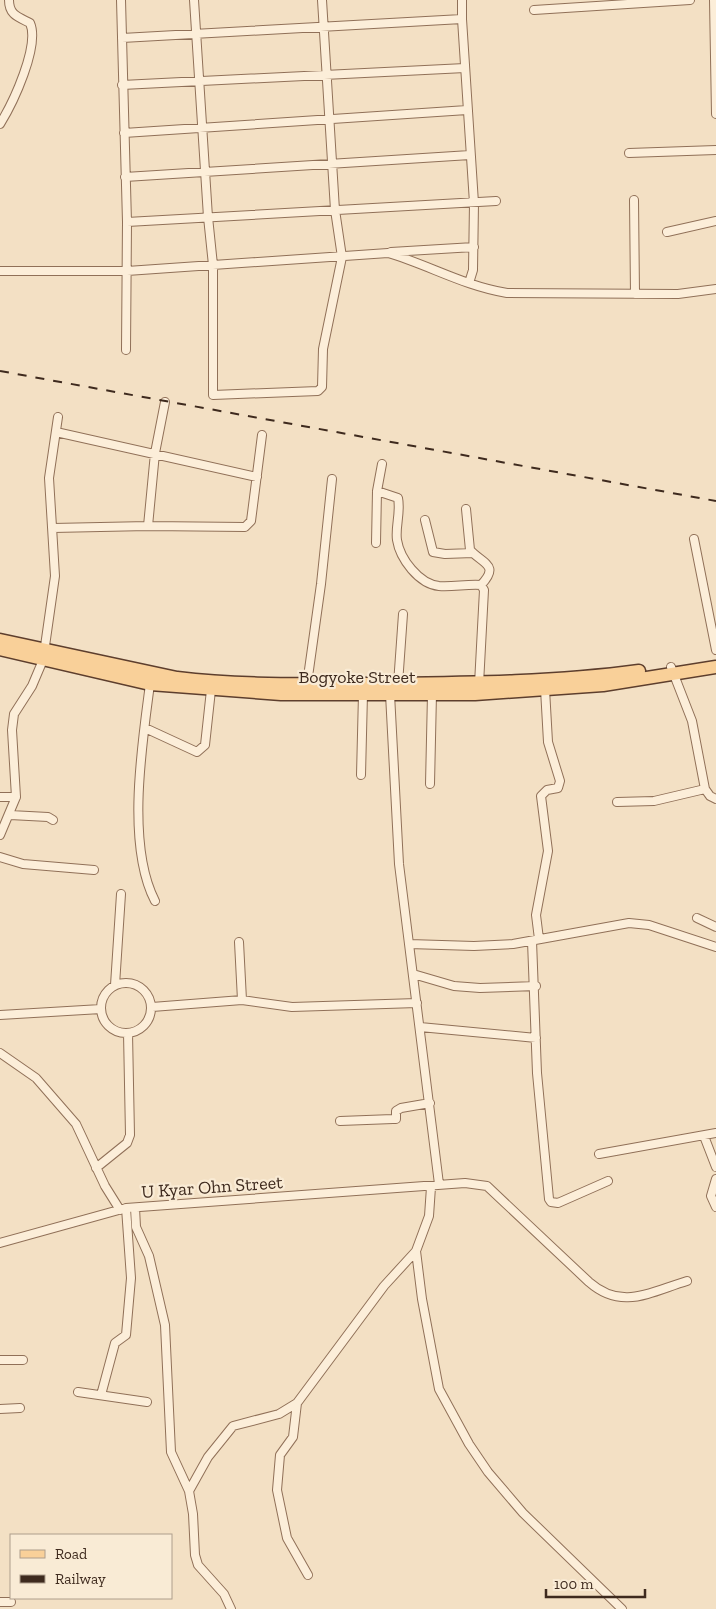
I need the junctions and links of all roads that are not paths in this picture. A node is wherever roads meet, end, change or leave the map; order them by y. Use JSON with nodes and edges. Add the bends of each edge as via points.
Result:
{"nodes":[{"id":1,"x":9,"y":0,"type":"edge"},
{"id":2,"x":121,"y":0,"type":"edge"},
{"id":3,"x":194,"y":0,"type":"edge"},
{"id":4,"x":322,"y":0,"type":"edge"},
{"id":5,"x":462,"y":0,"type":"edge"},
{"id":6,"x":690,"y":0,"type":"edge"},
{"id":7,"x":714,"y":0,"type":"edge"},
{"id":8,"x":534,"y":10,"type":"dead end"},
{"id":9,"x":462,"y":19,"type":"junction"},
{"id":10,"x":715,"y":26,"type":"edge"},
{"id":11,"x":324,"y":28,"type":"junction"},
{"id":12,"x":197,"y":36,"type":"junction"},
{"id":13,"x":122,"y":38,"type":"junction"},
{"id":14,"x":715,"y":66,"type":"edge"},
{"id":15,"x":465,"y":68,"type":"junction"},
{"id":16,"x":326,"y":74,"type":"junction"},
{"id":17,"x":199,"y":81,"type":"junction"},
{"id":18,"x":122,"y":85,"type":"junction"},
{"id":19,"x":467,"y":110,"type":"junction"},
{"id":20,"x":716,"y":114,"type":"edge"},
{"id":21,"x":329,"y":119,"type":"junction"},
{"id":22,"x":0,"y":124,"type":"edge"},
{"id":23,"x":202,"y":128,"type":"junction"},
{"id":24,"x":124,"y":133,"type":"junction"},
{"id":25,"x":716,"y":150,"type":"edge"},
{"id":26,"x":629,"y":153,"type":"dead end"},
{"id":27,"x":470,"y":155,"type":"junction"},
{"id":28,"x":332,"y":164,"type":"junction"},
{"id":29,"x":205,"y":172,"type":"junction"},
{"id":30,"x":125,"y":177,"type":"junction"},
{"id":31,"x":634,"y":200,"type":"dead end"},
{"id":32,"x":496,"y":201,"type":"dead end"},
{"id":33,"x":474,"y":203,"type":"junction"},
{"id":34,"x":335,"y":210,"type":"junction"},
{"id":35,"x":208,"y":217,"type":"junction"},
{"id":36,"x":716,"y":221,"type":"edge"},
{"id":37,"x":127,"y":222,"type":"junction"},
{"id":38,"x":667,"y":232,"type":"dead end"},
{"id":39,"x":474,"y":247,"type":"junction"},
{"id":40,"x":388,"y":253,"type":"junction"},
{"id":41,"x":342,"y":257,"type":"junction"},
{"id":42,"x":213,"y":265,"type":"junction"},
{"id":43,"x":0,"y":271,"type":"edge"},
{"id":44,"x":127,"y":271,"type":"junction"},
{"id":45,"x":469,"y":283,"type":"junction"},
{"id":46,"x":716,"y":289,"type":"edge"},
{"id":47,"x":635,"y":294,"type":"junction"},
{"id":48,"x":126,"y":350,"type":"dead end"},
{"id":49,"x":165,"y":402,"type":"dead end"},
{"id":50,"x":58,"y":418,"type":"dead end"},
{"id":51,"x":56,"y":432,"type":"junction"},
{"id":52,"x":262,"y":435,"type":"dead end"},
{"id":53,"x":155,"y":453,"type":"junction"},
{"id":54,"x":382,"y":464,"type":"dead end"},
{"id":55,"x":257,"y":477,"type":"junction"},
{"id":56,"x":332,"y":479,"type":"dead end"},
{"id":57,"x":377,"y":491,"type":"junction"},
{"id":58,"x":466,"y":508,"type":"dead end"},
{"id":59,"x":425,"y":520,"type":"dead end"},
{"id":60,"x":148,"y":526,"type":"junction"},
{"id":61,"x":53,"y":528,"type":"junction"},
{"id":62,"x":694,"y":539,"type":"dead end"},
{"id":63,"x":376,"y":544,"type":"dead end"},
{"id":64,"x":472,"y":553,"type":"junction"},
{"id":65,"x":481,"y":585,"type":"junction"},
{"id":66,"x":403,"y":614,"type":"dead end"},
{"id":67,"x":0,"y":640,"type":"edge"},
{"id":68,"x":0,"y":649,"type":"edge"},
{"id":69,"x":716,"y":650,"type":"edge"},
{"id":70,"x":44,"y":655,"type":"junction"},
{"id":71,"x":716,"y":659,"type":"edge"},
{"id":72,"x":716,"y":667,"type":"edge"},
{"id":73,"x":673,"y":671,"type":"junction"},
{"id":74,"x":150,"y":684,"type":"junction"},
{"id":75,"x":307,"y":684,"type":"junction"},
{"id":76,"x":398,"y":684,"type":"junction"},
{"id":77,"x":479,"y":688,"type":"junction"},
{"id":78,"x":545,"y":689,"type":"junction"},
{"id":79,"x":211,"y":690,"type":"junction"},
{"id":80,"x":363,"y":694,"type":"junction"},
{"id":81,"x":390,"y":694,"type":"junction"},
{"id":82,"x":432,"y":694,"type":"junction"},
{"id":83,"x":145,"y":728,"type":"junction"},
{"id":84,"x":360,"y":775,"type":"dead end"},
{"id":85,"x":430,"y":784,"type":"dead end"},
{"id":86,"x":705,"y":789,"type":"junction"},
{"id":87,"x":16,"y":797,"type":"junction"},
{"id":88,"x":0,"y":798,"type":"edge"},
{"id":89,"x":716,"y":799,"type":"edge"},
{"id":90,"x":617,"y":802,"type":"dead end"},
{"id":91,"x":10,"y":815,"type":"junction"},
{"id":92,"x":53,"y":820,"type":"dead end"},
{"id":93,"x":0,"y":835,"type":"edge"},
{"id":94,"x":0,"y":857,"type":"edge"},
{"id":95,"x":94,"y":870,"type":"dead end"},
{"id":96,"x":121,"y":894,"type":"dead end"},
{"id":97,"x":155,"y":901,"type":"dead end"},
{"id":98,"x":697,"y":918,"type":"dead end"},
{"id":99,"x":716,"y":928,"type":"edge"},
{"id":100,"x":536,"y":940,"type":"junction"},
{"id":101,"x":239,"y":942,"type":"dead end"},
{"id":102,"x":409,"y":944,"type":"junction"},
{"id":103,"x":716,"y":947,"type":"edge"},
{"id":104,"x":413,"y":974,"type":"junction"},
{"id":105,"x":116,"y":985,"type":"junction"},
{"id":106,"x":536,"y":986,"type":"junction"},
{"id":107,"x":242,"y":1000,"type":"junction"},
{"id":108,"x":417,"y":1003,"type":"junction"},
{"id":109,"x":152,"y":1007,"type":"junction"},
{"id":110,"x":101,"y":1009,"type":"junction"},
{"id":111,"x":0,"y":1015,"type":"edge"},
{"id":112,"x":420,"y":1027,"type":"junction"},
{"id":113,"x":128,"y":1033,"type":"junction"},
{"id":114,"x":536,"y":1038,"type":"junction"},
{"id":115,"x":0,"y":1054,"type":"edge"},
{"id":116,"x":430,"y":1103,"type":"junction"},
{"id":117,"x":340,"y":1121,"type":"dead end"},
{"id":118,"x":716,"y":1133,"type":"edge"},
{"id":119,"x":704,"y":1136,"type":"junction"},
{"id":120,"x":599,"y":1154,"type":"dead end"},
{"id":121,"x":716,"y":1167,"type":"edge"},
{"id":122,"x":96,"y":1168,"type":"junction"},
{"id":123,"x":716,"y":1178,"type":"edge"},
{"id":124,"x":608,"y":1181,"type":"dead end"},
{"id":125,"x":435,"y":1186,"type":"junction"},
{"id":126,"x":716,"y":1207,"type":"edge"},
{"id":127,"x":135,"y":1208,"type":"junction"},
{"id":128,"x":123,"y":1209,"type":"junction"},
{"id":129,"x":0,"y":1243,"type":"edge"},
{"id":130,"x":416,"y":1251,"type":"junction"},
{"id":131,"x":687,"y":1281,"type":"dead end"},
{"id":132,"x":0,"y":1360,"type":"edge"},
{"id":133,"x":23,"y":1360,"type":"dead end"},
{"id":134,"x":78,"y":1392,"type":"dead end"},
{"id":135,"x":101,"y":1395,"type":"junction"},
{"id":136,"x":147,"y":1402,"type":"dead end"},
{"id":137,"x":297,"y":1403,"type":"junction"},
{"id":138,"x":20,"y":1408,"type":"dead end"},
{"id":139,"x":0,"y":1409,"type":"edge"},
{"id":140,"x":188,"y":1491,"type":"junction"},
{"id":141,"x":308,"y":1575,"type":"dead end"},
{"id":142,"x":0,"y":1602,"type":"edge"},
{"id":143,"x":10,"y":1602,"type":"dead end"},
{"id":144,"x":619,"y":1608,"type":"edge"},
{"id":145,"x":231,"y":1609,"type":"edge"}],
"edges":[{"from":1,"to":22,"type":"street","via":[[9,9],[30,23],[33,34],[25,72]]},
{"from":2,"to":13,"type":"street"},
{"from":3,"to":12,"type":"street"},
{"from":4,"to":11,"type":"street"},
{"from":5,"to":9,"type":"street"},
{"from":6,"to":8,"type":"street"},
{"from":7,"to":10,"type":"street"},
{"from":9,"to":11,"type":"street"},
{"from":9,"to":15,"type":"street"},
{"from":10,"to":14,"type":"street"},
{"from":11,"to":12,"type":"street"},
{"from":11,"to":16,"type":"street"},
{"from":12,"to":13,"type":"street"},
{"from":12,"to":17,"type":"street"},
{"from":13,"to":18,"type":"street"},
{"from":14,"to":20,"type":"street"},
{"from":15,"to":16,"type":"street"},
{"from":15,"to":19,"type":"street"},
{"from":16,"to":17,"type":"street"},
{"from":16,"to":21,"type":"street"},
{"from":17,"to":18,"type":"street"},
{"from":17,"to":23,"type":"street"},
{"from":18,"to":24,"type":"street"},
{"from":19,"to":21,"type":"street"},
{"from":19,"to":27,"type":"street"},
{"from":21,"to":23,"type":"street"},
{"from":21,"to":28,"type":"street"},
{"from":23,"to":24,"type":"street"},
{"from":23,"to":29,"type":"street"},
{"from":24,"to":30,"type":"street"},
{"from":25,"to":26,"type":"street"},
{"from":27,"to":28,"type":"street"},
{"from":27,"to":33,"type":"street"},
{"from":28,"to":29,"type":"street"},
{"from":28,"to":34,"type":"street"},
{"from":29,"to":30,"type":"street"},
{"from":29,"to":35,"type":"street"},
{"from":30,"to":37,"type":"street"},
{"from":31,"to":47,"type":"street"},
{"from":32,"to":33,"type":"street"},
{"from":33,"to":34,"type":"street"},
{"from":33,"to":39,"type":"street"},
{"from":34,"to":35,"type":"street"},
{"from":34,"to":41,"type":"street"},
{"from":35,"to":37,"type":"street"},
{"from":35,"to":42,"type":"street"},
{"from":36,"to":38,"type":"street"},
{"from":37,"to":44,"type":"street"},
{"from":39,"to":40,"type":"street"},
{"from":39,"to":45,"type":"street"},
{"from":40,"to":41,"type":"street"},
{"from":40,"to":45,"type":"street"},
{"from":41,"to":42,"type":"street"},
{"from":41,"to":42,"type":"street","via":[[323,349],[322,387],[318,391],[213,395]]},
{"from":42,"to":44,"type":"street"},
{"from":43,"to":44,"type":"street"},
{"from":44,"to":48,"type":"street"},
{"from":45,"to":47,"type":"street","via":[[480,289],[507,293]]},
{"from":46,"to":47,"type":"street","via":[[695,293]]},
{"from":49,"to":53,"type":"street"},
{"from":50,"to":51,"type":"street"},
{"from":51,"to":53,"type":"street"},
{"from":51,"to":61,"type":"street","via":[[49,478]]},
{"from":52,"to":55,"type":"street"},
{"from":53,"to":55,"type":"street"},
{"from":53,"to":60,"type":"street"},
{"from":54,"to":57,"type":"street"},
{"from":55,"to":60,"type":"street","via":[[251,521],[245,527]]},
{"from":56,"to":75,"type":"street"},
{"from":57,"to":63,"type":"street"},
{"from":57,"to":65,"type":"street","via":[[398,498],[396,539],[400,555],[409,569],[437,586]]},
{"from":58,"to":64,"type":"street"},
{"from":59,"to":64,"type":"street","via":[[433,552]]},
{"from":60,"to":61,"type":"street"},
{"from":61,"to":70,"type":"street","via":[[55,576]]},
{"from":62,"to":69,"type":"street"},
{"from":64,"to":65,"type":"street","via":[[490,568]]},
{"from":65,"to":77,"type":"street","via":[[484,590]]},
{"from":66,"to":76,"type":"street"},
{"from":67,"to":70,"type":"main road","name":"Bogyoke Street"},
{"from":68,"to":70,"type":"main road","name":"Bogyoke Street"},
{"from":70,"to":74,"type":"main road","name":"Bogyoke Street"},
{"from":70,"to":75,"type":"main road","name":"Bogyoke Street","via":[[177,678]]},
{"from":70,"to":87,"type":"street","via":[[32,686],[14,714]]},
{"from":71,"to":73,"type":"main road","name":"Bogyoke Street"},
{"from":72,"to":73,"type":"main road","name":"Bogyoke Street"},
{"from":73,"to":77,"type":"main road","name":"Bogyoke Street"},
{"from":73,"to":78,"type":"main road","name":"Bogyoke Street","via":[[604,685]]},
{"from":73,"to":86,"type":"street","via":[[692,721]]},
{"from":74,"to":79,"type":"main road","name":"Bogyoke Street"},
{"from":74,"to":83,"type":"street"},
{"from":75,"to":76,"type":"main road","name":"Bogyoke Street"},
{"from":76,"to":77,"type":"main road","name":"Bogyoke Street"},
{"from":77,"to":78,"type":"main road","name":"Bogyoke Street"},
{"from":77,"to":82,"type":"main road","name":"Bogyoke Street"},
{"from":78,"to":100,"type":"street","via":[[548,742],[560,781],[558,788],[547,790],[541,796],[548,851],[536,915]]},
{"from":79,"to":80,"type":"main road","name":"Bogyoke Street"},
{"from":79,"to":83,"type":"street","via":[[202,750],[197,752]]},
{"from":80,"to":81,"type":"main road","name":"Bogyoke Street"},
{"from":80,"to":84,"type":"street"},
{"from":81,"to":82,"type":"main road","name":"Bogyoke Street"},
{"from":81,"to":102,"type":"street","via":[[399,864]]},
{"from":82,"to":85,"type":"street"},
{"from":83,"to":97,"type":"street","via":[[138,771],[142,859]]},
{"from":86,"to":89,"type":"street"},
{"from":86,"to":90,"type":"street","via":[[654,800]]},
{"from":87,"to":88,"type":"street"},
{"from":87,"to":91,"type":"street"},
{"from":91,"to":92,"type":"street"},
{"from":91,"to":93,"type":"street"},
{"from":94,"to":95,"type":"street","via":[[23,864]]},
{"from":96,"to":105,"type":"street"},
{"from":98,"to":99,"type":"street"},
{"from":100,"to":102,"type":"street","via":[[474,946]]},
{"from":100,"to":103,"type":"street","via":[[636,923]]},
{"from":100,"to":106,"type":"street"},
{"from":101,"to":107,"type":"street"},
{"from":102,"to":104,"type":"street"},
{"from":104,"to":106,"type":"street","via":[[454,986]]},
{"from":104,"to":108,"type":"street"},
{"from":105,"to":109,"type":"street","via":[[135,984],[144,989]]},
{"from":105,"to":110,"type":"street","via":[[102,999]]},
{"from":106,"to":114,"type":"street"},
{"from":107,"to":108,"type":"street","via":[[292,1007]]},
{"from":107,"to":109,"type":"street"},
{"from":108,"to":112,"type":"street"},
{"from":109,"to":113,"type":"street","via":[[145,1025]]},
{"from":110,"to":111,"type":"street"},
{"from":110,"to":113,"type":"street","via":[[109,1027]]},
{"from":112,"to":114,"type":"street"},
{"from":112,"to":116,"type":"street"},
{"from":113,"to":122,"type":"street","via":[[130,1135],[127,1143]]},
{"from":114,"to":124,"type":"street","via":[[549,1199],[558,1203]]},
{"from":115,"to":122,"type":"street","via":[[36,1078],[76,1124]]},
{"from":116,"to":117,"type":"street","via":[[401,1108],[393,1120]]},
{"from":116,"to":125,"type":"street"},
{"from":118,"to":119,"type":"street"},
{"from":119,"to":120,"type":"street"},
{"from":119,"to":121,"type":"street"},
{"from":122,"to":128,"type":"street","via":[[104,1186]]},
{"from":123,"to":126,"type":"street","via":[[711,1196]]},
{"from":125,"to":127,"type":"street","name":"U Kyar Ohn Street"},
{"from":125,"to":130,"type":"street"},
{"from":125,"to":131,"type":"street","name":"U Kyar Ohn Street","via":[[465,1183],[487,1186],[588,1282],[607,1295],[630,1298]]},
{"from":127,"to":128,"type":"street","name":"U Kyar Ohn Street"},
{"from":127,"to":140,"type":"street","via":[[136,1226],[148,1256],[164,1325],[171,1452]]},
{"from":128,"to":129,"type":"street","name":"U Kyar Ohn Street"},
{"from":128,"to":135,"type":"street","via":[[131,1278],[126,1335],[115,1343]]},
{"from":130,"to":137,"type":"street","via":[[384,1286]]},
{"from":130,"to":144,"type":"street","via":[[439,1389],[469,1444],[523,1513]]},
{"from":132,"to":133,"type":"street"},
{"from":134,"to":135,"type":"street"},
{"from":135,"to":136,"type":"street"},
{"from":137,"to":140,"type":"street","via":[[279,1414],[233,1426],[208,1456]]},
{"from":137,"to":141,"type":"street","via":[[293,1437],[280,1455],[277,1490],[287,1538]]},
{"from":138,"to":139,"type":"street"},
{"from":140,"to":145,"type":"street","via":[[198,1565],[224,1594]]},
{"from":142,"to":143,"type":"street"}]}
